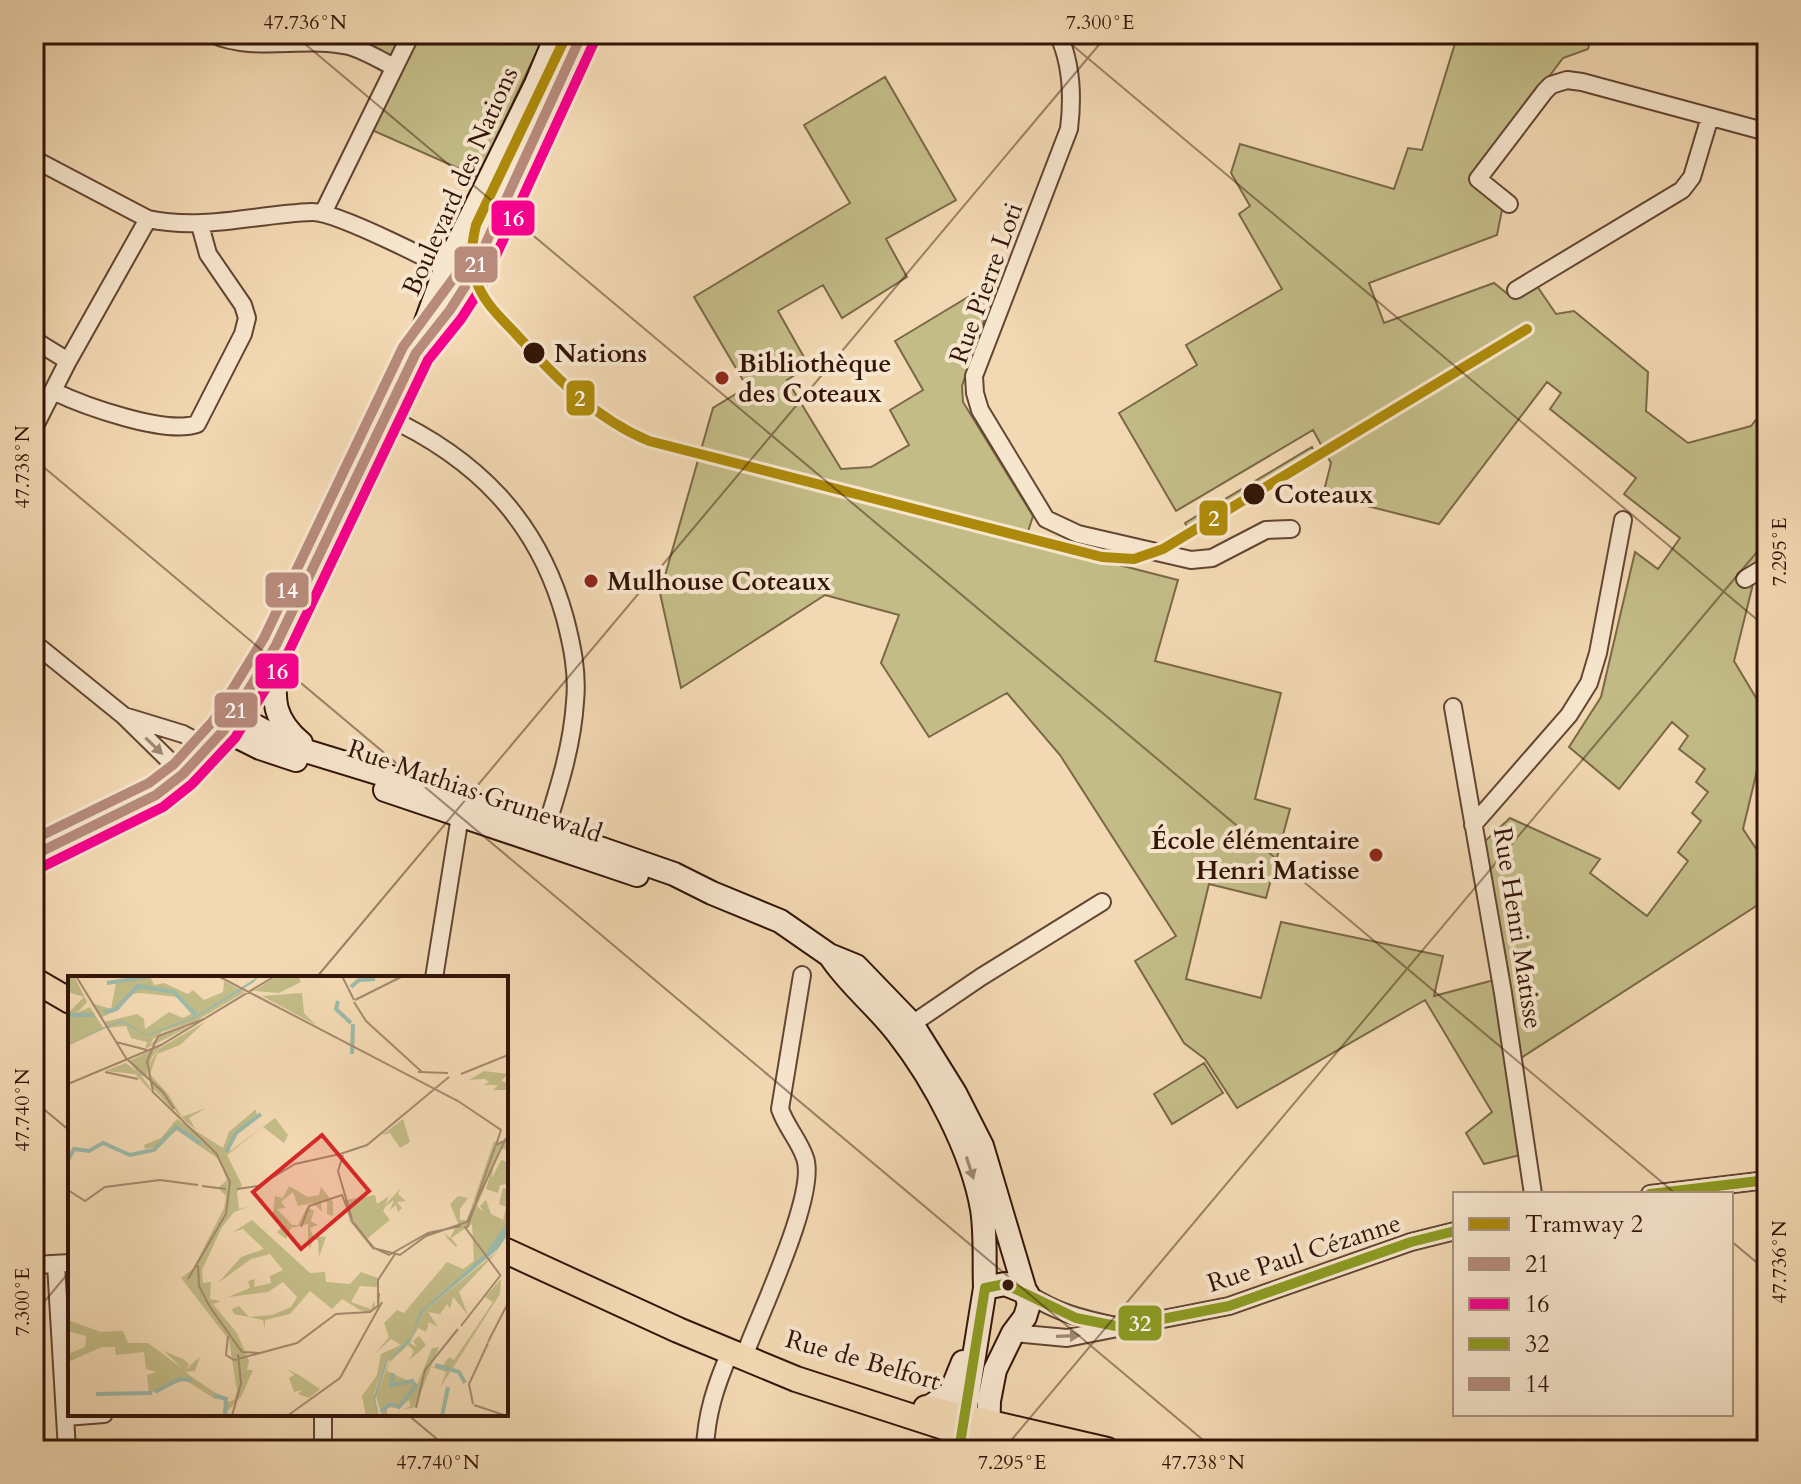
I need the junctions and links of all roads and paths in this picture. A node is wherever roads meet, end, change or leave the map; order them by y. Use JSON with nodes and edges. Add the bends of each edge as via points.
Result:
{"nodes":[{"id":1,"x":212,"y":34,"type":"edge"},
{"id":2,"x":411,"y":34,"type":"edge"},
{"id":3,"x":557,"y":34,"type":"edge"},
{"id":4,"x":582,"y":34,"type":"edge"},
{"id":5,"x":1058,"y":34,"type":"edge"},
{"id":6,"x":394,"y":67,"type":"junction"},
{"id":7,"x":1710,"y":117,"type":"junction"},
{"id":8,"x":1767,"y":132,"type":"edge"},
{"id":9,"x":34,"y":159,"type":"edge"},
{"id":10,"x":1509,"y":204,"type":"dead end"},
{"id":11,"x":323,"y":213,"type":"junction"},
{"id":12,"x":148,"y":219,"type":"junction"},
{"id":13,"x":200,"y":225,"type":"junction"},
{"id":14,"x":446,"y":267,"type":"junction"},
{"id":15,"x":468,"y":282,"type":"junction"},
{"id":16,"x":1516,"y":290,"type":"dead end"},
{"id":17,"x":34,"y":340,"type":"edge"},
{"id":18,"x":416,"y":353,"type":"junction"},
{"id":19,"x":68,"y":361,"type":"junction"},
{"id":20,"x":53,"y":391,"type":"junction"},
{"id":21,"x":385,"y":416,"type":"junction"},
{"id":22,"x":34,"y":428,"type":"edge"},
{"id":23,"x":1623,"y":520,"type":"dead end"},
{"id":24,"x":1291,"y":529,"type":"dead end"},
{"id":25,"x":1767,"y":566,"type":"edge"},
{"id":26,"x":1745,"y":579,"type":"dead end"},
{"id":27,"x":34,"y":643,"type":"edge"},
{"id":28,"x":276,"y":645,"type":"junction"},
{"id":29,"x":1453,"y":707,"type":"dead end"},
{"id":30,"x":124,"y":716,"type":"junction"},
{"id":31,"x":230,"y":723,"type":"junction"},
{"id":32,"x":209,"y":748,"type":"junction"},
{"id":33,"x":320,"y":753,"type":"junction"},
{"id":34,"x":183,"y":774,"type":"junction"},
{"id":35,"x":460,"y":816,"type":"junction"},
{"id":36,"x":1473,"y":825,"type":"junction"},
{"id":37,"x":544,"y":836,"type":"junction"},
{"id":38,"x":34,"y":855,"type":"edge"},
{"id":39,"x":1102,"y":902,"type":"dead end"},
{"id":40,"x":802,"y":975,"type":"dead end"},
{"id":41,"x":434,"y":976,"type":"edge"},
{"id":42,"x":34,"y":980,"type":"edge"},
{"id":43,"x":68,"y":1000,"type":"edge"},
{"id":44,"x":905,"y":1029,"type":"junction"},
{"id":45,"x":1767,"y":1180,"type":"edge"},
{"id":46,"x":1533,"y":1192,"type":"edge"},
{"id":47,"x":1667,"y":1192,"type":"edge"},
{"id":48,"x":1453,"y":1232,"type":"edge"},
{"id":49,"x":508,"y":1252,"type":"edge"},
{"id":50,"x":63,"y":1264,"type":"edge"},
{"id":51,"x":34,"y":1265,"type":"edge"},
{"id":52,"x":1027,"y":1293,"type":"junction"},
{"id":53,"x":984,"y":1298,"type":"junction"},
{"id":54,"x":1121,"y":1327,"type":"junction"},
{"id":55,"x":1013,"y":1333,"type":"junction"},
{"id":56,"x":977,"y":1342,"type":"junction"},
{"id":57,"x":737,"y":1355,"type":"junction"},
{"id":58,"x":927,"y":1408,"type":"junction"},
{"id":59,"x":79,"y":1416,"type":"edge"},
{"id":60,"x":323,"y":1416,"type":"edge"},
{"id":61,"x":66,"y":1417,"type":"junction"},
{"id":62,"x":986,"y":1441,"type":"edge"},
{"id":63,"x":67,"y":1450,"type":"edge"},
{"id":64,"x":323,"y":1450,"type":"edge"},
{"id":65,"x":705,"y":1450,"type":"edge"},
{"id":66,"x":1107,"y":1450,"type":"edge"}],
"edges":[{"from":1,"to":6,"type":"street","via":[[240,42],[351,47]]},
{"from":2,"to":6,"type":"street"},
{"from":3,"to":14,"type":"street","name":"Boulevard des Nations"},
{"from":4,"to":15,"type":"street","name":"Boulevard des Nations"},
{"from":5,"to":24,"type":"street","name":"Rue Pierre Loti","via":[[1070,74],[1069,129],[974,376],[980,410],[1046,519],[1078,534],[1191,560],[1212,558],[1266,530]]},
{"from":6,"to":11,"type":"street"},
{"from":7,"to":8,"type":"street"},
{"from":7,"to":10,"type":"street","via":[[1574,80],[1551,85],[1478,179]]},
{"from":7,"to":16,"type":"street","via":[[1692,177],[1682,190]]},
{"from":9,"to":12,"type":"street"},
{"from":11,"to":13,"type":"street"},
{"from":11,"to":14,"type":"street"},
{"from":12,"to":13,"type":"street"},
{"from":12,"to":19,"type":"street"},
{"from":13,"to":20,"type":"street","via":[[208,254],[247,318],[197,424],[182,429],[93,408]]},
{"from":14,"to":15,"type":"street"},
{"from":14,"to":18,"type":"street","name":"Boulevard des Nations"},
{"from":15,"to":18,"type":"street","name":"Boulevard des Nations"},
{"from":17,"to":19,"type":"street"},
{"from":18,"to":21,"type":"street","name":"Boulevard des Nations"},
{"from":19,"to":20,"type":"street"},
{"from":20,"to":22,"type":"street"},
{"from":21,"to":28,"type":"street","name":"Boulevard des Nations"},
{"from":21,"to":37,"type":"street","via":[[422,433],[491,485],[524,524],[557,590],[573,650],[576,700],[568,756]]},
{"from":23,"to":36,"type":"street","name":"Rue Henri Matisse","via":[[1589,683],[1569,715]]},
{"from":25,"to":26,"type":"street"},
{"from":27,"to":30,"type":"street"},
{"from":28,"to":31,"type":"street","name":"Boulevard des Nations"},
{"from":28,"to":33,"type":"street","name":"Rue Mathias Grunewald","via":[[273,693],[278,717],[300,742]]},
{"from":29,"to":36,"type":"street"},
{"from":30,"to":32,"type":"street"},
{"from":30,"to":34,"type":"street","one_way":true},
{"from":31,"to":32,"type":"street","name":"Boulevard des Nations"},
{"from":31,"to":33,"type":"street","name":"Rue Mathias Grunewald"},
{"from":31,"to":35,"type":"street","name":"Rue Mathias Grunewald","via":[[260,748]]},
{"from":32,"to":34,"type":"street","name":"Boulevard des Nations"},
{"from":33,"to":37,"type":"street","name":"Rue Mathias Grunewald"},
{"from":34,"to":38,"type":"street","name":"Boulevard des Nations","via":[[133,808]]},
{"from":35,"to":37,"type":"street","name":"Rue Mathias Grunewald"},
{"from":35,"to":41,"type":"street"},
{"from":36,"to":46,"type":"street","name":"Rue Henri Matisse"},
{"from":37,"to":44,"type":"street","name":"Rue Mathias Grunewald","via":[[638,875],[712,893],[780,921],[829,955],[844,977]]},
{"from":39,"to":44,"type":"street"},
{"from":40,"to":57,"type":"street","via":[[780,1109],[808,1169],[801,1210]]},
{"from":42,"to":43,"type":"main road"},
{"from":44,"to":52,"type":"street","name":"Rue Mathias Grunewald","via":[[947,1081],[982,1146]]},
{"from":44,"to":53,"type":"street","name":"Rue Mathias Grunewald","one_way":true,"via":[[967,1159],[982,1209]]},
{"from":45,"to":47,"type":"street"},
{"from":48,"to":54,"type":"street","name":"Rue Paul Cézanne","via":[[1229,1306]]},
{"from":49,"to":57,"type":"main road","name":"Rue de Belfort"},
{"from":50,"to":51,"type":"street"},
{"from":50,"to":61,"type":"street"},
{"from":52,"to":53,"type":"street","via":[[1005,1284]]},
{"from":52,"to":54,"type":"street","name":"Rue Paul Cézanne","via":[[1076,1318]]},
{"from":52,"to":55,"type":"street","via":[[1025,1317]]},
{"from":53,"to":55,"type":"street","via":[[992,1320]]},
{"from":53,"to":56,"type":"street","name":"Rue Mathias Grunewald"},
{"from":55,"to":54,"type":"street","name":"Rue Paul Cézanne","one_way":true,"via":[[1067,1338]]},
{"from":55,"to":62,"type":"street","via":[[995,1370]]},
{"from":56,"to":58,"type":"street","name":"Rue Mathias Grunewald","via":[[965,1352],[950,1394]]},
{"from":56,"to":62,"type":"street","name":"Rue Mathias Grunewald"},
{"from":57,"to":58,"type":"main road","name":"Rue de Belfort"},
{"from":57,"to":62,"type":"main road","name":"Rue de Belfort"},
{"from":57,"to":65,"type":"street","via":[[715,1389]]},
{"from":58,"to":62,"type":"main road","name":"Rue de Belfort"},
{"from":59,"to":61,"type":"street"},
{"from":60,"to":64,"type":"street"},
{"from":61,"to":63,"type":"street"},
{"from":62,"to":66,"type":"main road","name":"Rue de Belfort"}]}
